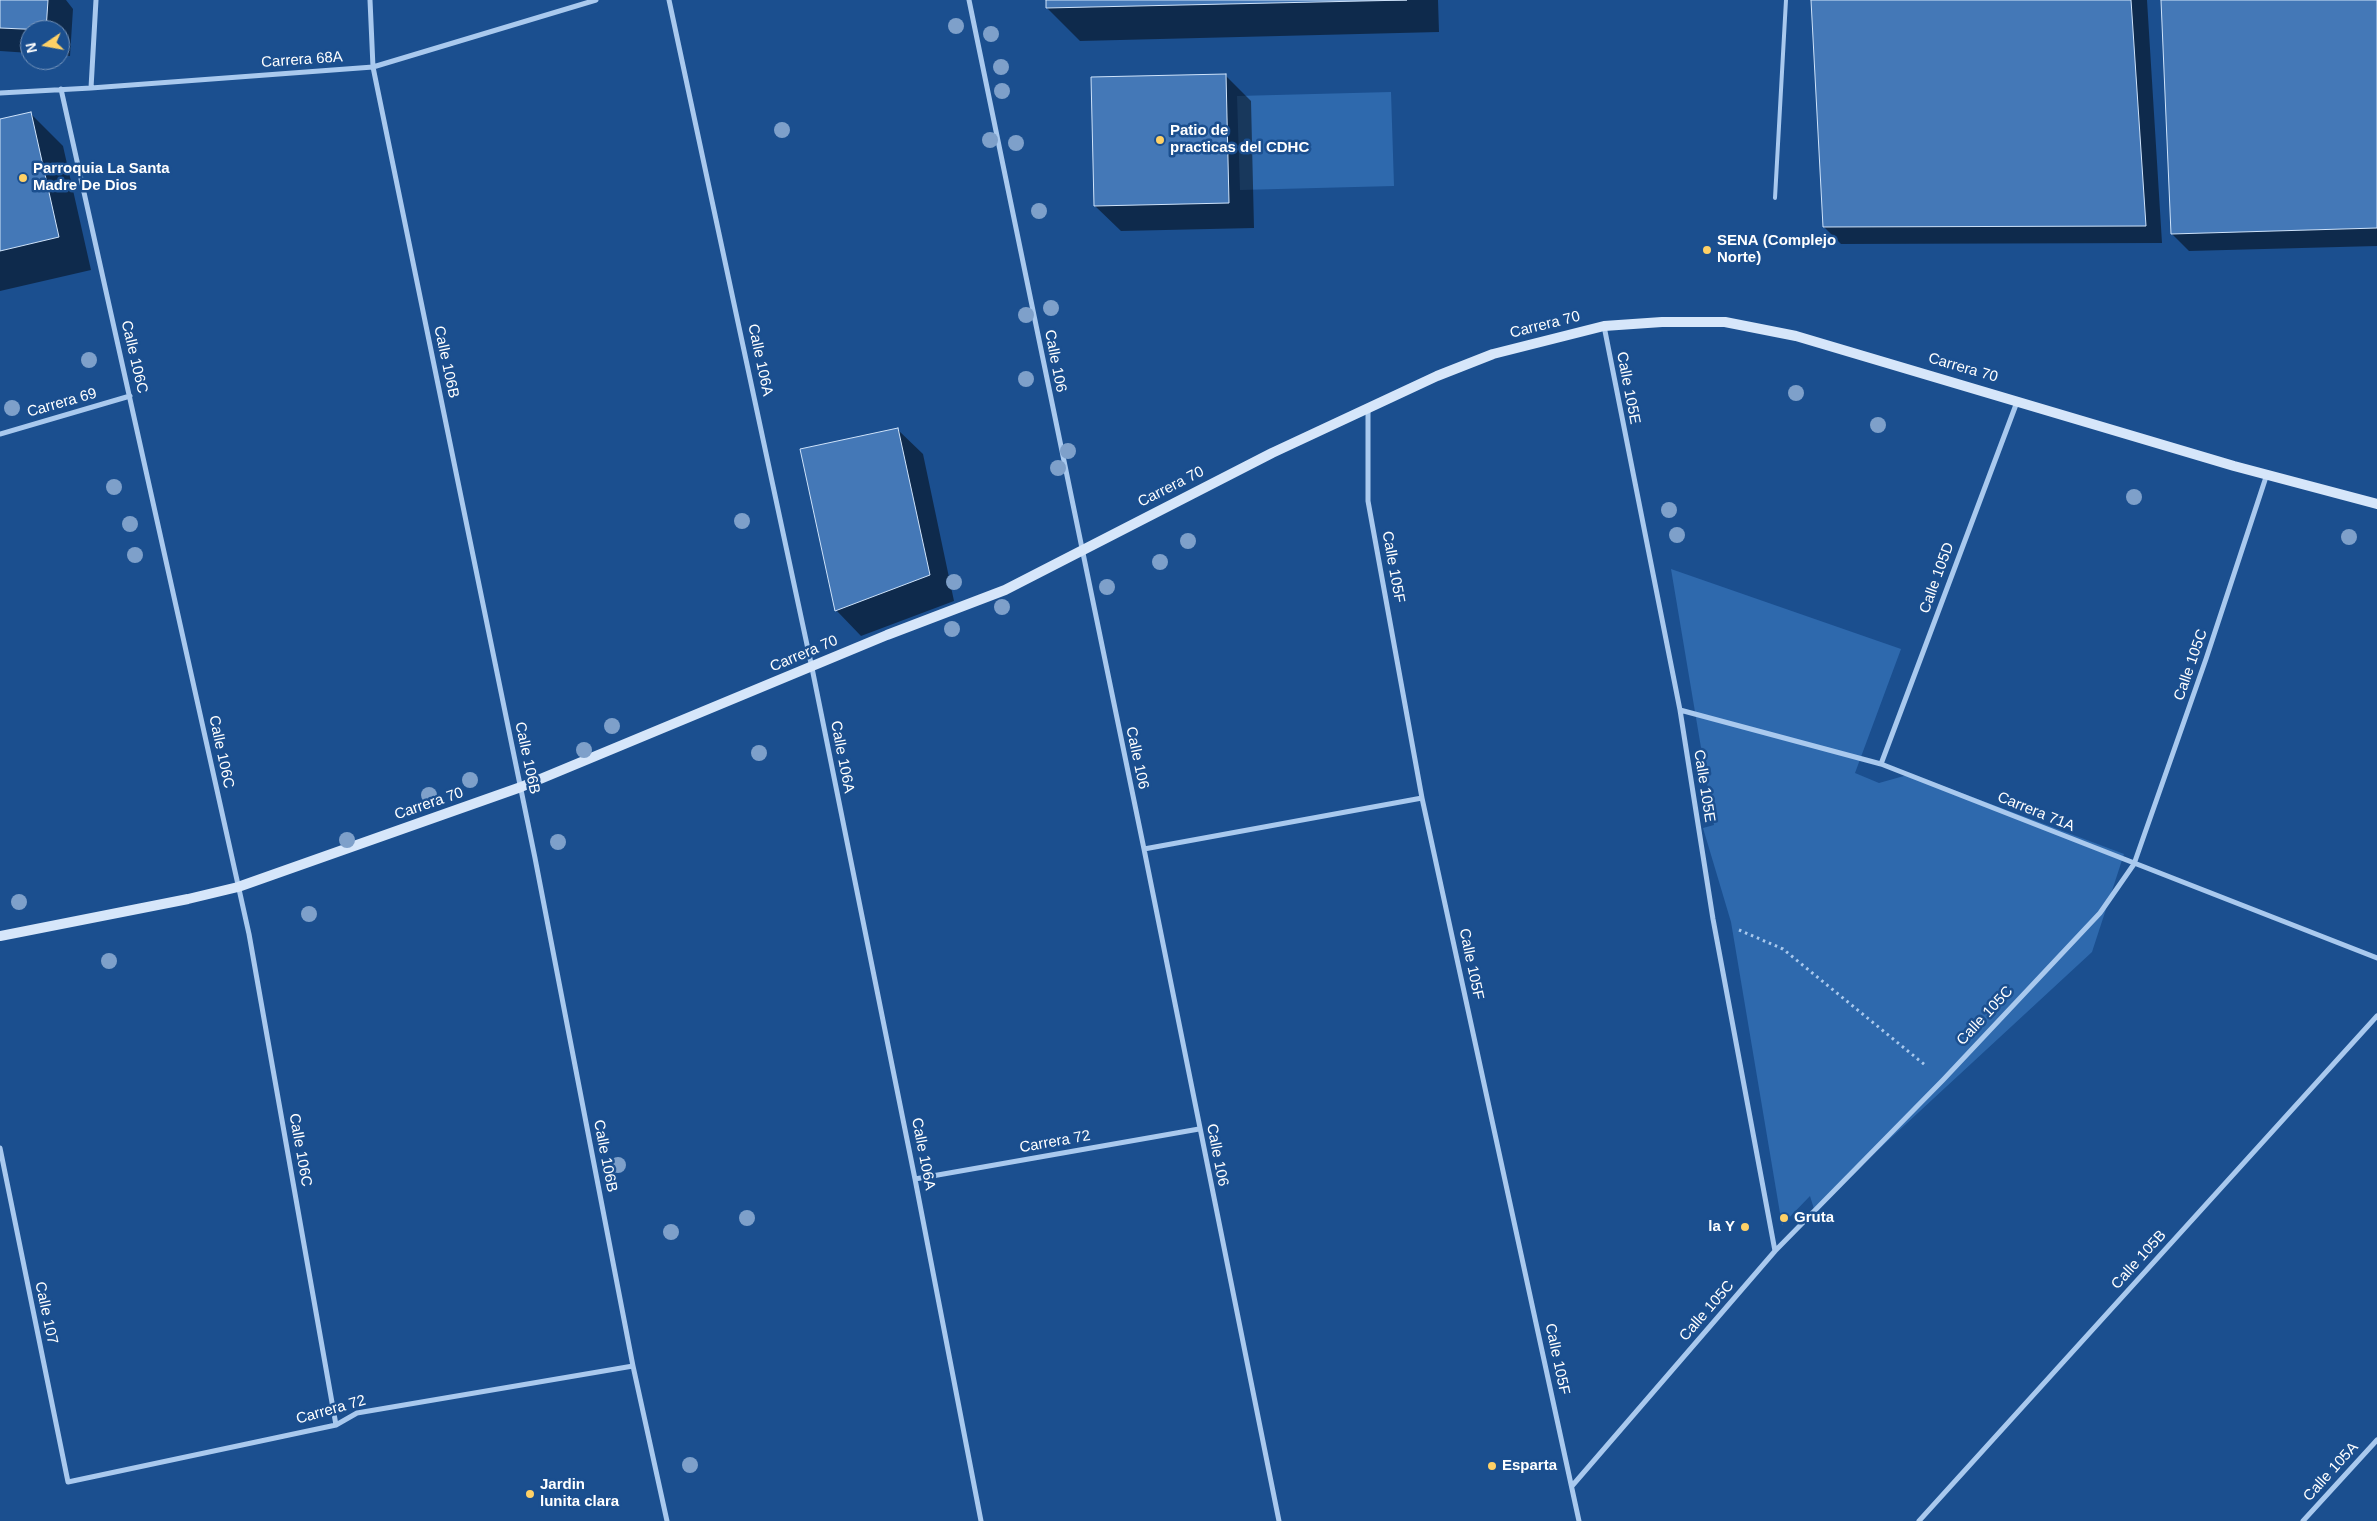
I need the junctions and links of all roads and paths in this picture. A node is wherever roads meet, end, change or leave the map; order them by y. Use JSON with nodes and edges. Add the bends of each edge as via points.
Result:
{"nodes":[{"id":1,"x":96,"y":0,"type":"edge"},
{"id":2,"x":370,"y":0,"type":"edge"},
{"id":3,"x":596,"y":0,"type":"edge"},
{"id":4,"x":669,"y":0,"type":"edge"},
{"id":5,"x":969,"y":0,"type":"edge"},
{"id":6,"x":1786,"y":0,"type":"edge"},
{"id":7,"x":373,"y":67,"type":"junction"},
{"id":8,"x":91,"y":88,"type":"junction"},
{"id":9,"x":61,"y":89,"type":"junction"},
{"id":10,"x":0,"y":93,"type":"edge"},
{"id":11,"x":1775,"y":198,"type":"dead end"},
{"id":12,"x":1604,"y":326,"type":"junction"},
{"id":13,"x":130,"y":396,"type":"junction"},
{"id":14,"x":2018,"y":400,"type":"junction"},
{"id":15,"x":1368,"y":408,"type":"junction"},
{"id":16,"x":0,"y":434,"type":"edge"},
{"id":17,"x":2267,"y":474,"type":"junction"},
{"id":18,"x":2377,"y":504,"type":"edge"},
{"id":19,"x":1082,"y":551,"type":"junction"},
{"id":20,"x":812,"y":668,"type":"junction"},
{"id":21,"x":1680,"y":710,"type":"junction"},
{"id":22,"x":1881,"y":764,"type":"junction"},
{"id":23,"x":521,"y":786,"type":"junction"},
{"id":24,"x":1422,"y":798,"type":"junction"},
{"id":25,"x":1144,"y":849,"type":"junction"},
{"id":26,"x":2134,"y":864,"type":"junction"},
{"id":27,"x":238,"y":887,"type":"junction"},
{"id":28,"x":1713,"y":919,"type":"junction"},
{"id":29,"x":0,"y":936,"type":"edge"},
{"id":30,"x":2377,"y":958,"type":"edge"},
{"id":31,"x":2377,"y":1016,"type":"edge"},
{"id":32,"x":1943,"y":1080,"type":"junction"},
{"id":33,"x":1199,"y":1129,"type":"junction"},
{"id":34,"x":0,"y":1148,"type":"edge"},
{"id":35,"x":915,"y":1179,"type":"junction"},
{"id":36,"x":1775,"y":1251,"type":"junction"},
{"id":37,"x":633,"y":1366,"type":"junction"},
{"id":38,"x":336,"y":1425,"type":"junction"},
{"id":39,"x":2377,"y":1440,"type":"edge"},
{"id":40,"x":68,"y":1482,"type":"joint"},
{"id":41,"x":1572,"y":1486,"type":"junction"},
{"id":42,"x":667,"y":1521,"type":"edge"},
{"id":43,"x":980,"y":1521,"type":"edge"},
{"id":44,"x":1279,"y":1521,"type":"edge"},
{"id":45,"x":1579,"y":1521,"type":"edge"},
{"id":46,"x":1919,"y":1521,"type":"edge"},
{"id":47,"x":2304,"y":1521,"type":"edge"}],
"edges":[{"from":1,"to":8,"type":"street"},
{"from":2,"to":7,"type":"street","name":"Calle 106B"},
{"from":3,"to":7,"type":"street","name":"Carrera 68A"},
{"from":4,"to":20,"type":"street","name":"Calle 106A"},
{"from":5,"to":19,"type":"street","name":"Calle 106"},
{"from":6,"to":11,"type":"lane"},
{"from":7,"to":8,"type":"street","name":"Carrera 68A"},
{"from":7,"to":23,"type":"street","name":"Calle 106B"},
{"from":8,"to":9,"type":"street","name":"Carrera 68A"},
{"from":9,"to":10,"type":"street","name":"Carrera 68A"},
{"from":9,"to":13,"type":"street","name":"Calle 106C"},
{"from":12,"to":14,"type":"street","name":"Carrera 70","via":[[1726,322],[1796,336]]},
{"from":12,"to":15,"type":"street","name":"Carrera 70","via":[[1493,354]]},
{"from":12,"to":21,"type":"street","name":"Calle 105E"},
{"from":13,"to":16,"type":"street","name":"Carrera 69"},
{"from":13,"to":27,"type":"street","name":"Calle 106C"},
{"from":14,"to":17,"type":"street","name":"Carrera 70"},
{"from":14,"to":22,"type":"street","name":"Calle 105D"},
{"from":15,"to":19,"type":"street","name":"Carrera 70","via":[[1245,466]]},
{"from":15,"to":24,"type":"street","name":"Calle 105F","via":[[1368,501]]},
{"from":17,"to":18,"type":"street","name":"Carrera 70"},
{"from":17,"to":26,"type":"street","name":"Calle 105C"},
{"from":19,"to":20,"type":"street","name":"Carrera 70","via":[[1005,590]]},
{"from":19,"to":25,"type":"street","name":"Calle 106"},
{"from":20,"to":23,"type":"street","name":"Carrera 70"},
{"from":20,"to":35,"type":"street","name":"Calle 106A"},
{"from":21,"to":22,"type":"street","name":"Carrera 71A"},
{"from":21,"to":28,"type":"street","name":"Calle 105E"},
{"from":22,"to":26,"type":"street","name":"Carrera 71A"},
{"from":23,"to":27,"type":"street","name":"Carrera 70"},
{"from":23,"to":37,"type":"street","name":"Calle 106B"},
{"from":24,"to":25,"type":"street"},
{"from":24,"to":41,"type":"street","name":"Calle 105F"},
{"from":25,"to":33,"type":"street","name":"Calle 106"},
{"from":26,"to":30,"type":"street","name":"Carrera 71A"},
{"from":26,"to":32,"type":"street","name":"Calle 105C","via":[[2100,913]]},
{"from":27,"to":29,"type":"street","name":"Carrera 70"},
{"from":27,"to":38,"type":"street","name":"Calle 106C"},
{"from":28,"to":32,"type":"path","via":[[1783,949]]},
{"from":28,"to":36,"type":"street","name":"Calle 105E"},
{"from":31,"to":46,"type":"street","name":"Calle 105B"},
{"from":32,"to":36,"type":"street","name":"Calle 105C"},
{"from":33,"to":35,"type":"street","name":"Carrera 72"},
{"from":33,"to":44,"type":"street","name":"Calle 106"},
{"from":34,"to":40,"type":"street","name":"Calle 107"},
{"from":35,"to":43,"type":"street","name":"Calle 106A"},
{"from":36,"to":41,"type":"street","name":"Calle 105C"},
{"from":37,"to":38,"type":"street","name":"Carrera 72","via":[[357,1413]]},
{"from":37,"to":42,"type":"street","name":"Calle 106B"},
{"from":38,"to":40,"type":"street","name":"Carrera 72"},
{"from":39,"to":47,"type":"street","name":"Calle 105A"},
{"from":41,"to":45,"type":"street","name":"Calle 105F"}]}
